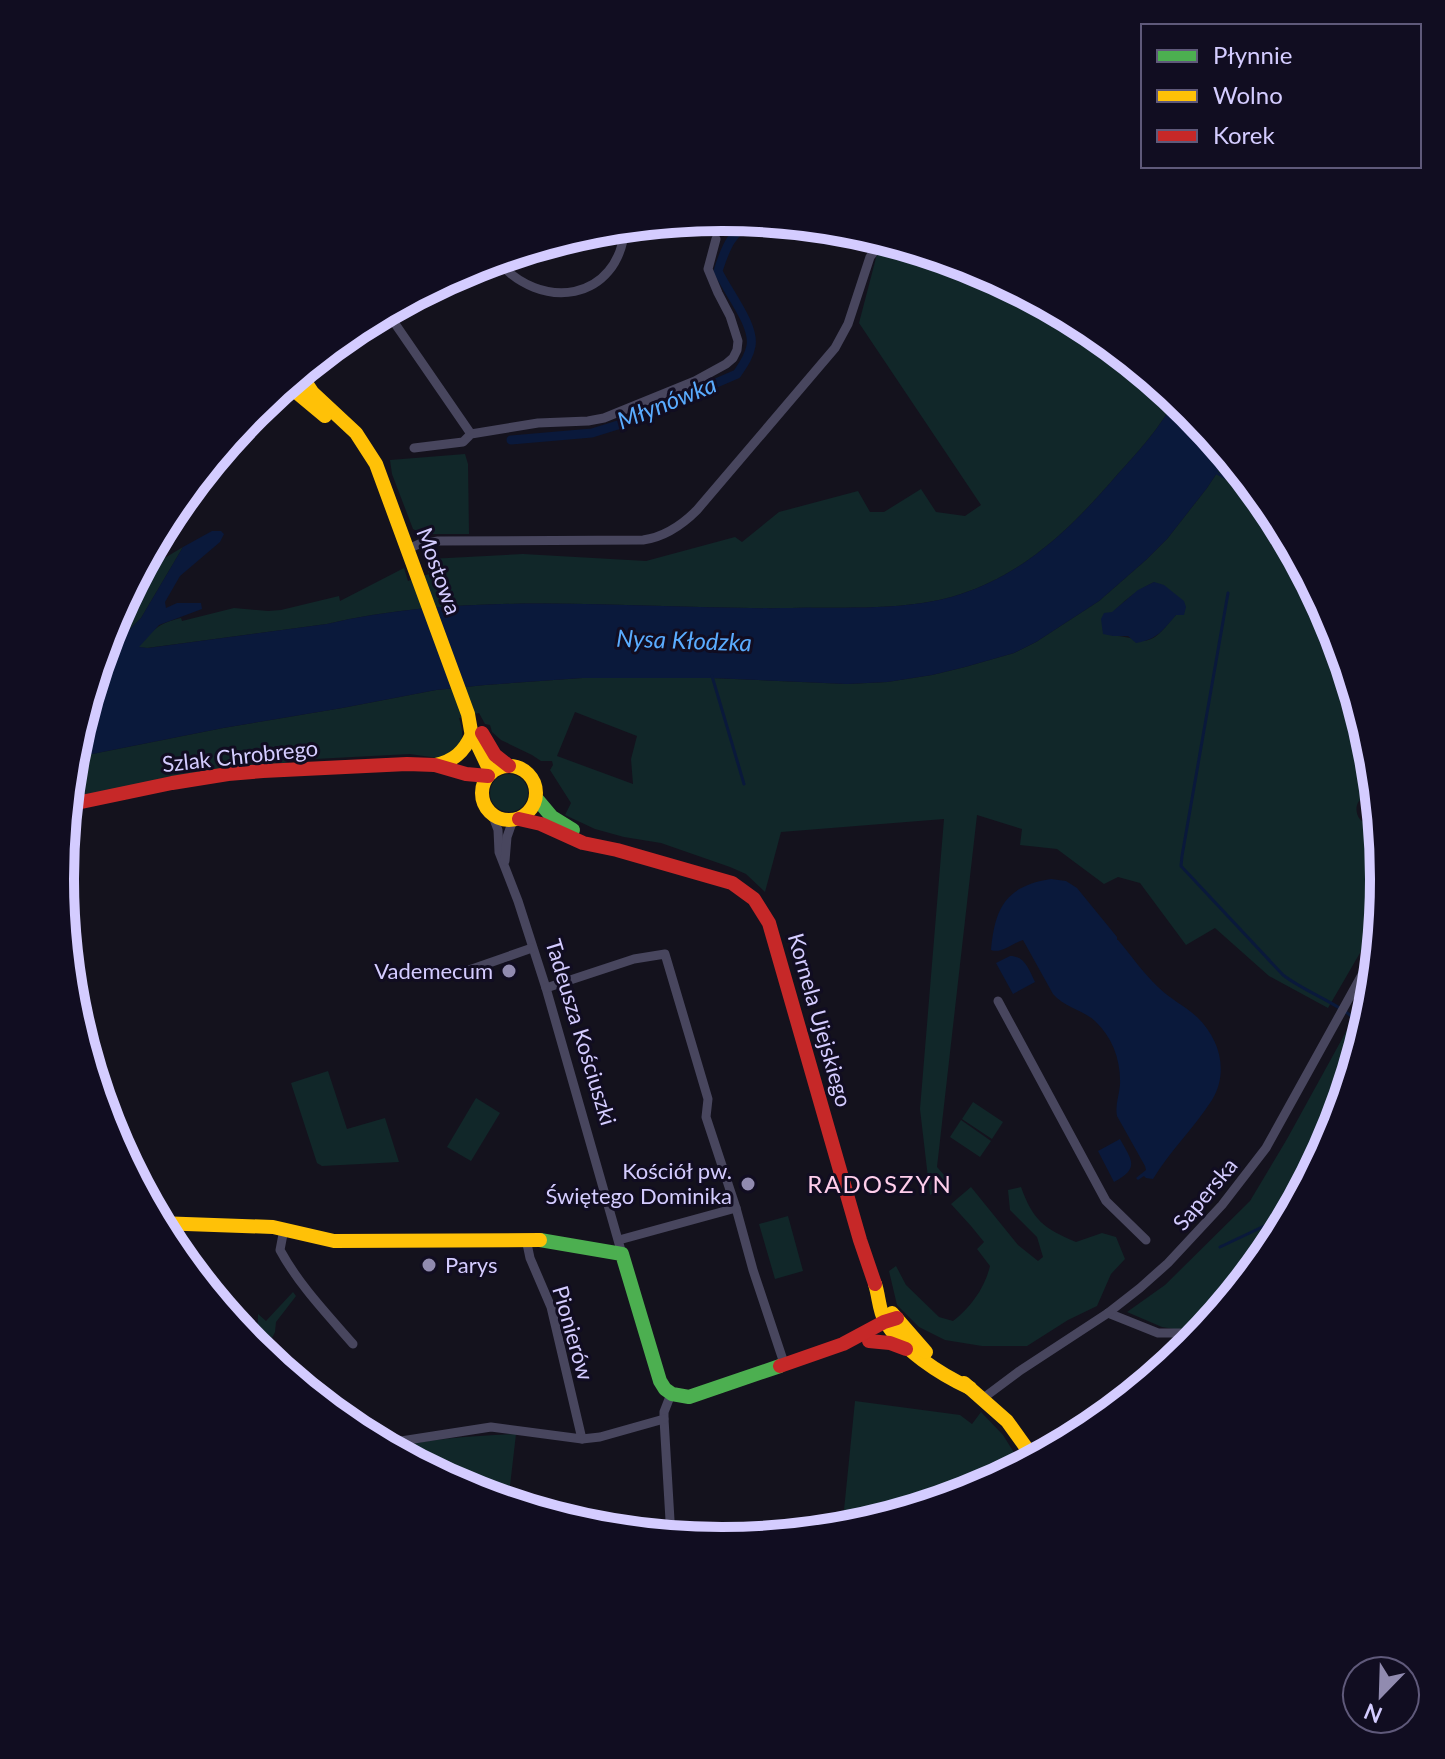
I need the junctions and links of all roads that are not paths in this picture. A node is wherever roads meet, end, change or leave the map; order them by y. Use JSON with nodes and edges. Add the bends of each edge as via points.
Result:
{"nodes":[{"id":1,"x":623,"y":239,"type":"edge"},
{"id":2,"x":716,"y":239,"type":"dead end"},
{"id":3,"x":876,"y":250,"type":"edge"},
{"id":4,"x":505,"y":268,"type":"edge"},
{"id":5,"x":395,"y":320,"type":"edge"},
{"id":6,"x":301,"y":387,"type":"edge"},
{"id":7,"x":471,"y":434,"type":"junction"},
{"id":8,"x":414,"y":448,"type":"dead end"},
{"id":9,"x":408,"y":549,"type":"junction"},
{"id":10,"x":471,"y":723,"type":"junction"},
{"id":11,"x":427,"y":765,"type":"junction"},
{"id":12,"x":509,"y":766,"type":"junction"},
{"id":13,"x":490,"y":774,"type":"junction"},
{"id":14,"x":482,"y":796,"type":"junction"},
{"id":15,"x":536,"y":798,"type":"junction"},
{"id":16,"x":79,"y":802,"type":"edge"},
{"id":17,"x":492,"y":814,"type":"junction"},
{"id":18,"x":516,"y":819,"type":"junction"},
{"id":19,"x":617,"y":850,"type":"junction"},
{"id":20,"x":505,"y":865,"type":"junction"},
{"id":21,"x":532,"y":948,"type":"junction"},
{"id":22,"x":469,"y":970,"type":"dead end"},
{"id":23,"x":1364,"y":971,"type":"edge"},
{"id":24,"x":546,"y":988,"type":"junction"},
{"id":25,"x":998,"y":1001,"type":"dead end"},
{"id":26,"x":736,"y":1208,"type":"junction"},
{"id":27,"x":173,"y":1223,"type":"edge"},
{"id":28,"x":284,"y":1229,"type":"junction"},
{"id":29,"x":526,"y":1239,"type":"junction"},
{"id":30,"x":1146,"y":1240,"type":"dead end"},
{"id":31,"x":620,"y":1247,"type":"junction"},
{"id":32,"x":1108,"y":1313,"type":"junction"},
{"id":33,"x":890,"y":1322,"type":"junction"},
{"id":34,"x":1185,"y":1334,"type":"edge"},
{"id":35,"x":869,"y":1341,"type":"junction"},
{"id":36,"x":353,"y":1344,"type":"dead end"},
{"id":37,"x":843,"y":1344,"type":"junction"},
{"id":38,"x":917,"y":1355,"type":"junction"},
{"id":39,"x":784,"y":1363,"type":"junction"},
{"id":40,"x":970,"y":1388,"type":"junction"},
{"id":41,"x":671,"y":1394,"type":"junction"},
{"id":42,"x":982,"y":1399,"type":"junction"},
{"id":43,"x":664,"y":1419,"type":"junction"},
{"id":44,"x":582,"y":1439,"type":"junction"},
{"id":45,"x":399,"y":1442,"type":"edge"},
{"id":46,"x":1028,"y":1451,"type":"edge"},
{"id":47,"x":670,"y":1526,"type":"edge"}],
"edges":[{"from":1,"to":4,"type":"street","via":[[609,270],[578,291],[533,289]]},
{"from":2,"to":7,"type":"street","via":[[708,269],[738,341],[726,364],[604,418]]},
{"from":3,"to":9,"type":"street","via":[[835,348],[706,500],[675,528],[643,540],[438,541]]},
{"from":5,"to":7,"type":"street"},
{"from":6,"to":9,"type":"main road","name":"Mostowa","via":[[376,464]]},
{"from":7,"to":8,"type":"street","via":[[463,442]]},
{"from":9,"to":10,"type":"main road","name":"Mostowa"},
{"from":10,"to":11,"type":"main road","via":[[460,756]]},
{"from":10,"to":12,"type":"main road","name":"Mostowa"},
{"from":10,"to":13,"type":"main road","name":"Mostowa"},
{"from":11,"to":13,"type":"main road","name":"Szlak Chrobrego"},
{"from":11,"to":14,"type":"main road","name":"Szlak Chrobrego"},
{"from":11,"to":16,"type":"main road","name":"Szlak Chrobrego","via":[[228,774]]},
{"from":12,"to":13,"type":"main road"},
{"from":12,"to":15,"type":"main road","via":[[531,777]]},
{"from":13,"to":14,"type":"main road"},
{"from":14,"to":17,"type":"main road"},
{"from":15,"to":18,"type":"main road","via":[[529,813]]},
{"from":15,"to":19,"type":"main road","name":"Kornela Ujejskiego","via":[[556,822]]},
{"from":17,"to":18,"type":"main road"},
{"from":17,"to":20,"type":"street","name":"Tadeusza Kościuszki"},
{"from":18,"to":19,"type":"main road","name":"Kornela Ujejskiego"},
{"from":18,"to":20,"type":"street","name":"Tadeusza Kościuszki","via":[[507,837]]},
{"from":19,"to":33,"type":"main road","name":"Kornela Ujejskiego","via":[[732,883],[765,915],[864,1251]]},
{"from":20,"to":21,"type":"street","name":"Tadeusza Kościuszki"},
{"from":21,"to":22,"type":"street"},
{"from":21,"to":24,"type":"street","name":"Tadeusza Kościuszki"},
{"from":23,"to":32,"type":"street","name":"Saperska","via":[[1242,1182],[1168,1263]]},
{"from":24,"to":26,"type":"street","via":[[665,954],[708,1099],[706,1117]]},
{"from":24,"to":31,"type":"street","name":"Tadeusza Kościuszki"},
{"from":25,"to":30,"type":"street","via":[[1106,1201]]},
{"from":26,"to":31,"type":"street"},
{"from":26,"to":39,"type":"street"},
{"from":27,"to":28,"type":"main road"},
{"from":28,"to":29,"type":"main road","via":[[334,1241]]},
{"from":28,"to":36,"type":"street","via":[[280,1250],[287,1263]]},
{"from":29,"to":31,"type":"main road"},
{"from":29,"to":44,"type":"street","name":"Pionierów","via":[[551,1307]]},
{"from":31,"to":41,"type":"main road","name":"Tadeusza Kościuszki","via":[[660,1381]]},
{"from":32,"to":34,"type":"street","via":[[1158,1333]]},
{"from":32,"to":42,"type":"street","name":"Saperska"},
{"from":33,"to":35,"type":"main road","via":[[881,1336]]},
{"from":33,"to":37,"type":"main road"},
{"from":33,"to":38,"type":"main road"},
{"from":33,"to":40,"type":"main road"},
{"from":35,"to":37,"type":"main road"},
{"from":35,"to":38,"type":"main road"},
{"from":37,"to":39,"type":"main road"},
{"from":38,"to":40,"type":"main road"},
{"from":39,"to":41,"type":"main road","via":[[689,1397]]},
{"from":40,"to":42,"type":"main road"},
{"from":41,"to":43,"type":"street"},
{"from":42,"to":46,"type":"main road"},
{"from":43,"to":44,"type":"street"},
{"from":43,"to":47,"type":"street"},
{"from":44,"to":45,"type":"street","via":[[491,1427]]}]}
